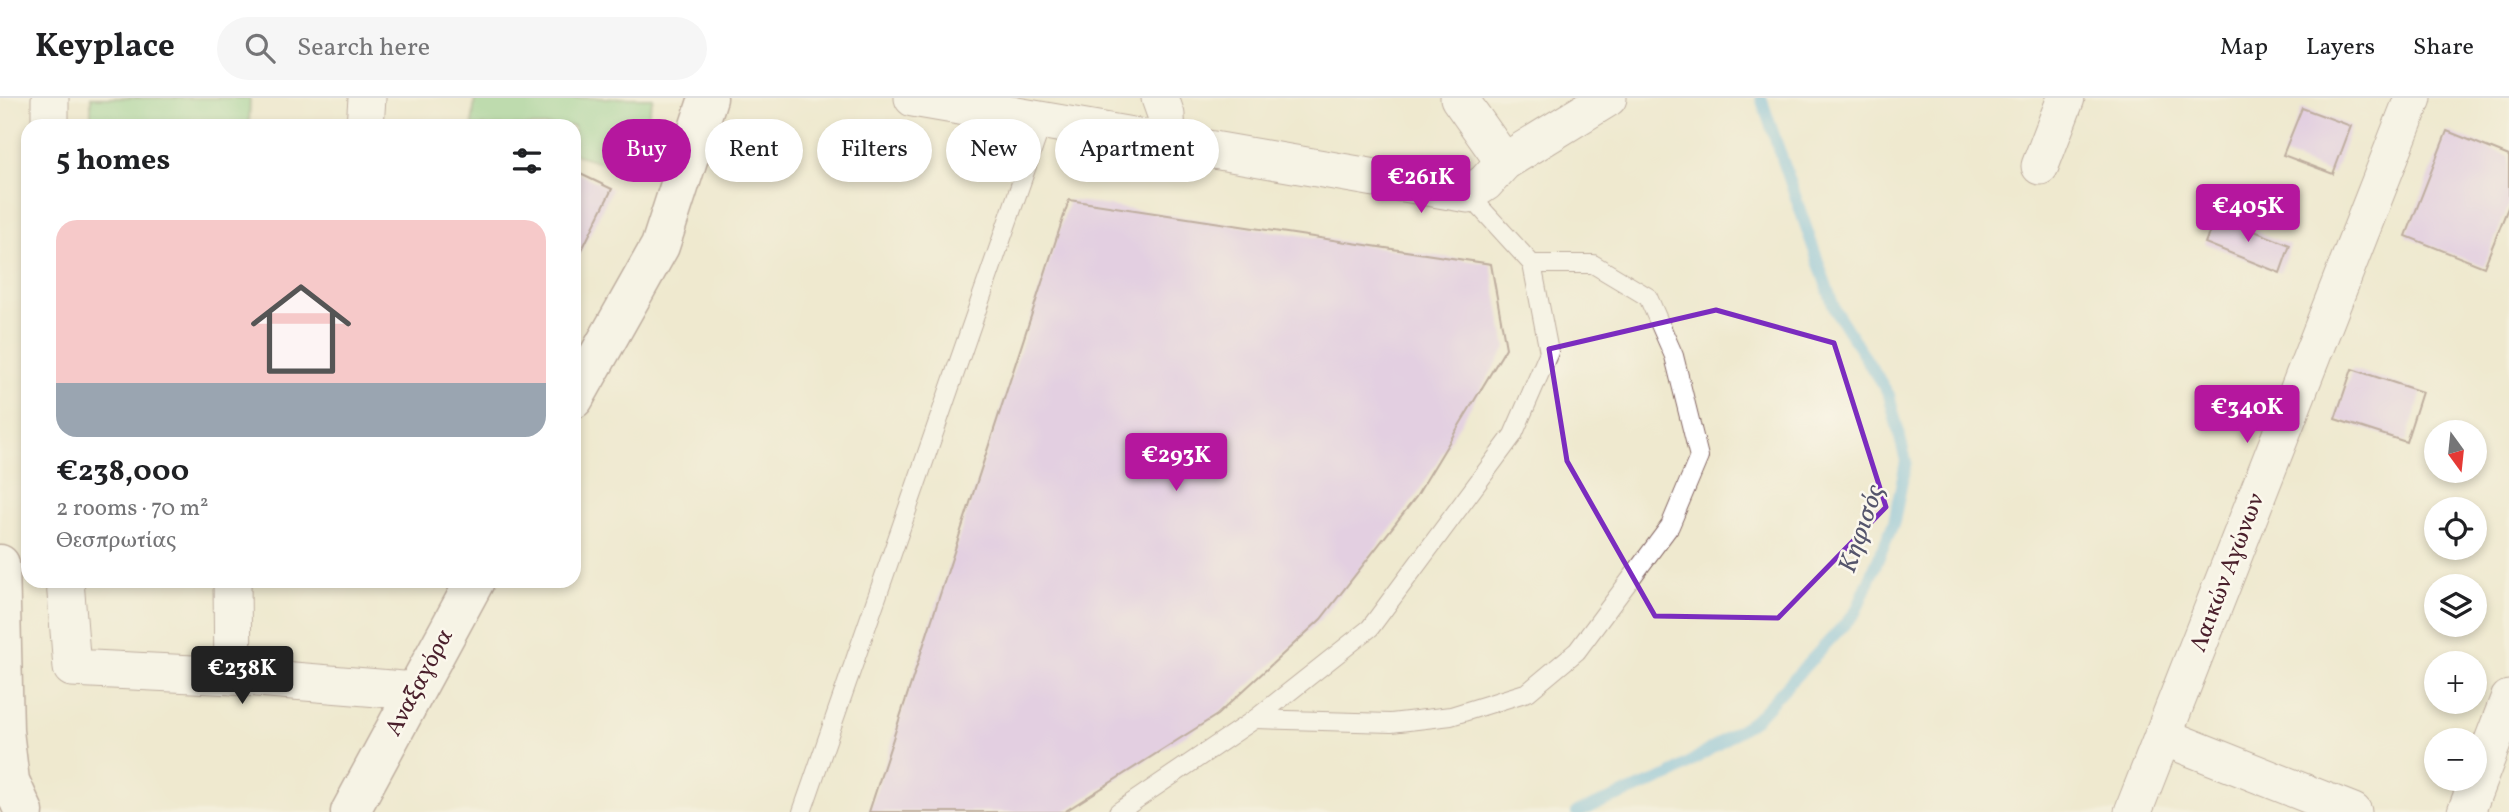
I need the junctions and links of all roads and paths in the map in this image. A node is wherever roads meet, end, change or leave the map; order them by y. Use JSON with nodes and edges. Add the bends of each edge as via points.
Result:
{"nodes":[{"id":1,"x":50,"y":98,"type":"edge"},
{"id":2,"x":367,"y":98,"type":"edge"},
{"id":3,"x":708,"y":98,"type":"edge"},
{"id":4,"x":913,"y":98,"type":"edge"},
{"id":5,"x":1160,"y":98,"type":"edge"},
{"id":6,"x":1459,"y":98,"type":"edge"},
{"id":7,"x":1608,"y":98,"type":"edge"},
{"id":8,"x":2066,"y":98,"type":"edge"},
{"id":9,"x":2413,"y":98,"type":"edge"},
{"id":10,"x":50,"y":119,"type":"edge"},
{"id":11,"x":366,"y":119,"type":"edge"},
{"id":12,"x":1166,"y":119,"type":"edge"},
{"id":13,"x":1043,"y":120,"type":"junction"},
{"id":14,"x":1055,"y":122,"type":"edge"},
{"id":15,"x":1219,"y":151,"type":"edge"},
{"id":16,"x":1504,"y":162,"type":"junction"},
{"id":17,"x":2040,"y":166,"type":"dead end"},
{"id":18,"x":1468,"y":194,"type":"junction"},
{"id":19,"x":1532,"y":264,"type":"junction"},
{"id":20,"x":581,"y":387,"type":"edge"},
{"id":21,"x":0,"y":564,"type":"edge"},
{"id":22,"x":66,"y":588,"type":"edge"},
{"id":23,"x":232,"y":588,"type":"edge"},
{"id":24,"x":471,"y":588,"type":"edge"},
{"id":25,"x":233,"y":676,"type":"junction"},
{"id":26,"x":415,"y":691,"type":"junction"},
{"id":27,"x":2509,"y":699,"type":"edge"},
{"id":28,"x":1255,"y":719,"type":"junction"},
{"id":29,"x":2164,"y":737,"type":"junction"},
{"id":30,"x":357,"y":799,"type":"edge"},
{"id":31,"x":24,"y":812,"type":"edge"},
{"id":32,"x":335,"y":812,"type":"edge"},
{"id":33,"x":802,"y":812,"type":"edge"},
{"id":34,"x":1118,"y":812,"type":"edge"},
{"id":35,"x":2133,"y":812,"type":"edge"},
{"id":36,"x":2353,"y":812,"type":"edge"},
{"id":37,"x":2466,"y":812,"type":"edge"}],
"edges":[{"from":1,"to":10,"type":"street"},
{"from":2,"to":11,"type":"street"},
{"from":3,"to":20,"type":"main road","via":[[660,246]]},
{"from":4,"to":13,"type":"street"},
{"from":5,"to":12,"type":"street"},
{"from":6,"to":16,"type":"street"},
{"from":7,"to":16,"type":"street"},
{"from":8,"to":17,"type":"street"},
{"from":9,"to":29,"type":"street","name":"Λαικών Αγώνων"},
{"from":13,"to":14,"type":"street"},
{"from":13,"to":33,"type":"lane"},
{"from":15,"to":18,"type":"street"},
{"from":16,"to":18,"type":"street"},
{"from":18,"to":19,"type":"lane"},
{"from":19,"to":28,"type":"lane","via":[[1549,352],[1513,435],[1370,628]]},
{"from":19,"to":28,"type":"lane","via":[[1593,264],[1648,297],[1674,356],[1699,457],[1670,526],[1577,651],[1528,692],[1451,716],[1391,723]]},
{"from":21,"to":31,"type":"main road","via":[[4,731],[10,781]]},
{"from":22,"to":25,"type":"street","via":[[72,668]]},
{"from":23,"to":25,"type":"street"},
{"from":24,"to":26,"type":"main road","name":"Αναξαγόρα"},
{"from":25,"to":26,"type":"street"},
{"from":26,"to":30,"type":"main road","name":"Αναξαγόρα"},
{"from":27,"to":37,"type":"street"},
{"from":28,"to":34,"type":"lane"},
{"from":29,"to":35,"type":"street","name":"Λαικών Αγώνων"},
{"from":29,"to":36,"type":"street"},
{"from":30,"to":32,"type":"main road","name":"Αναξαγόρα"}]}
